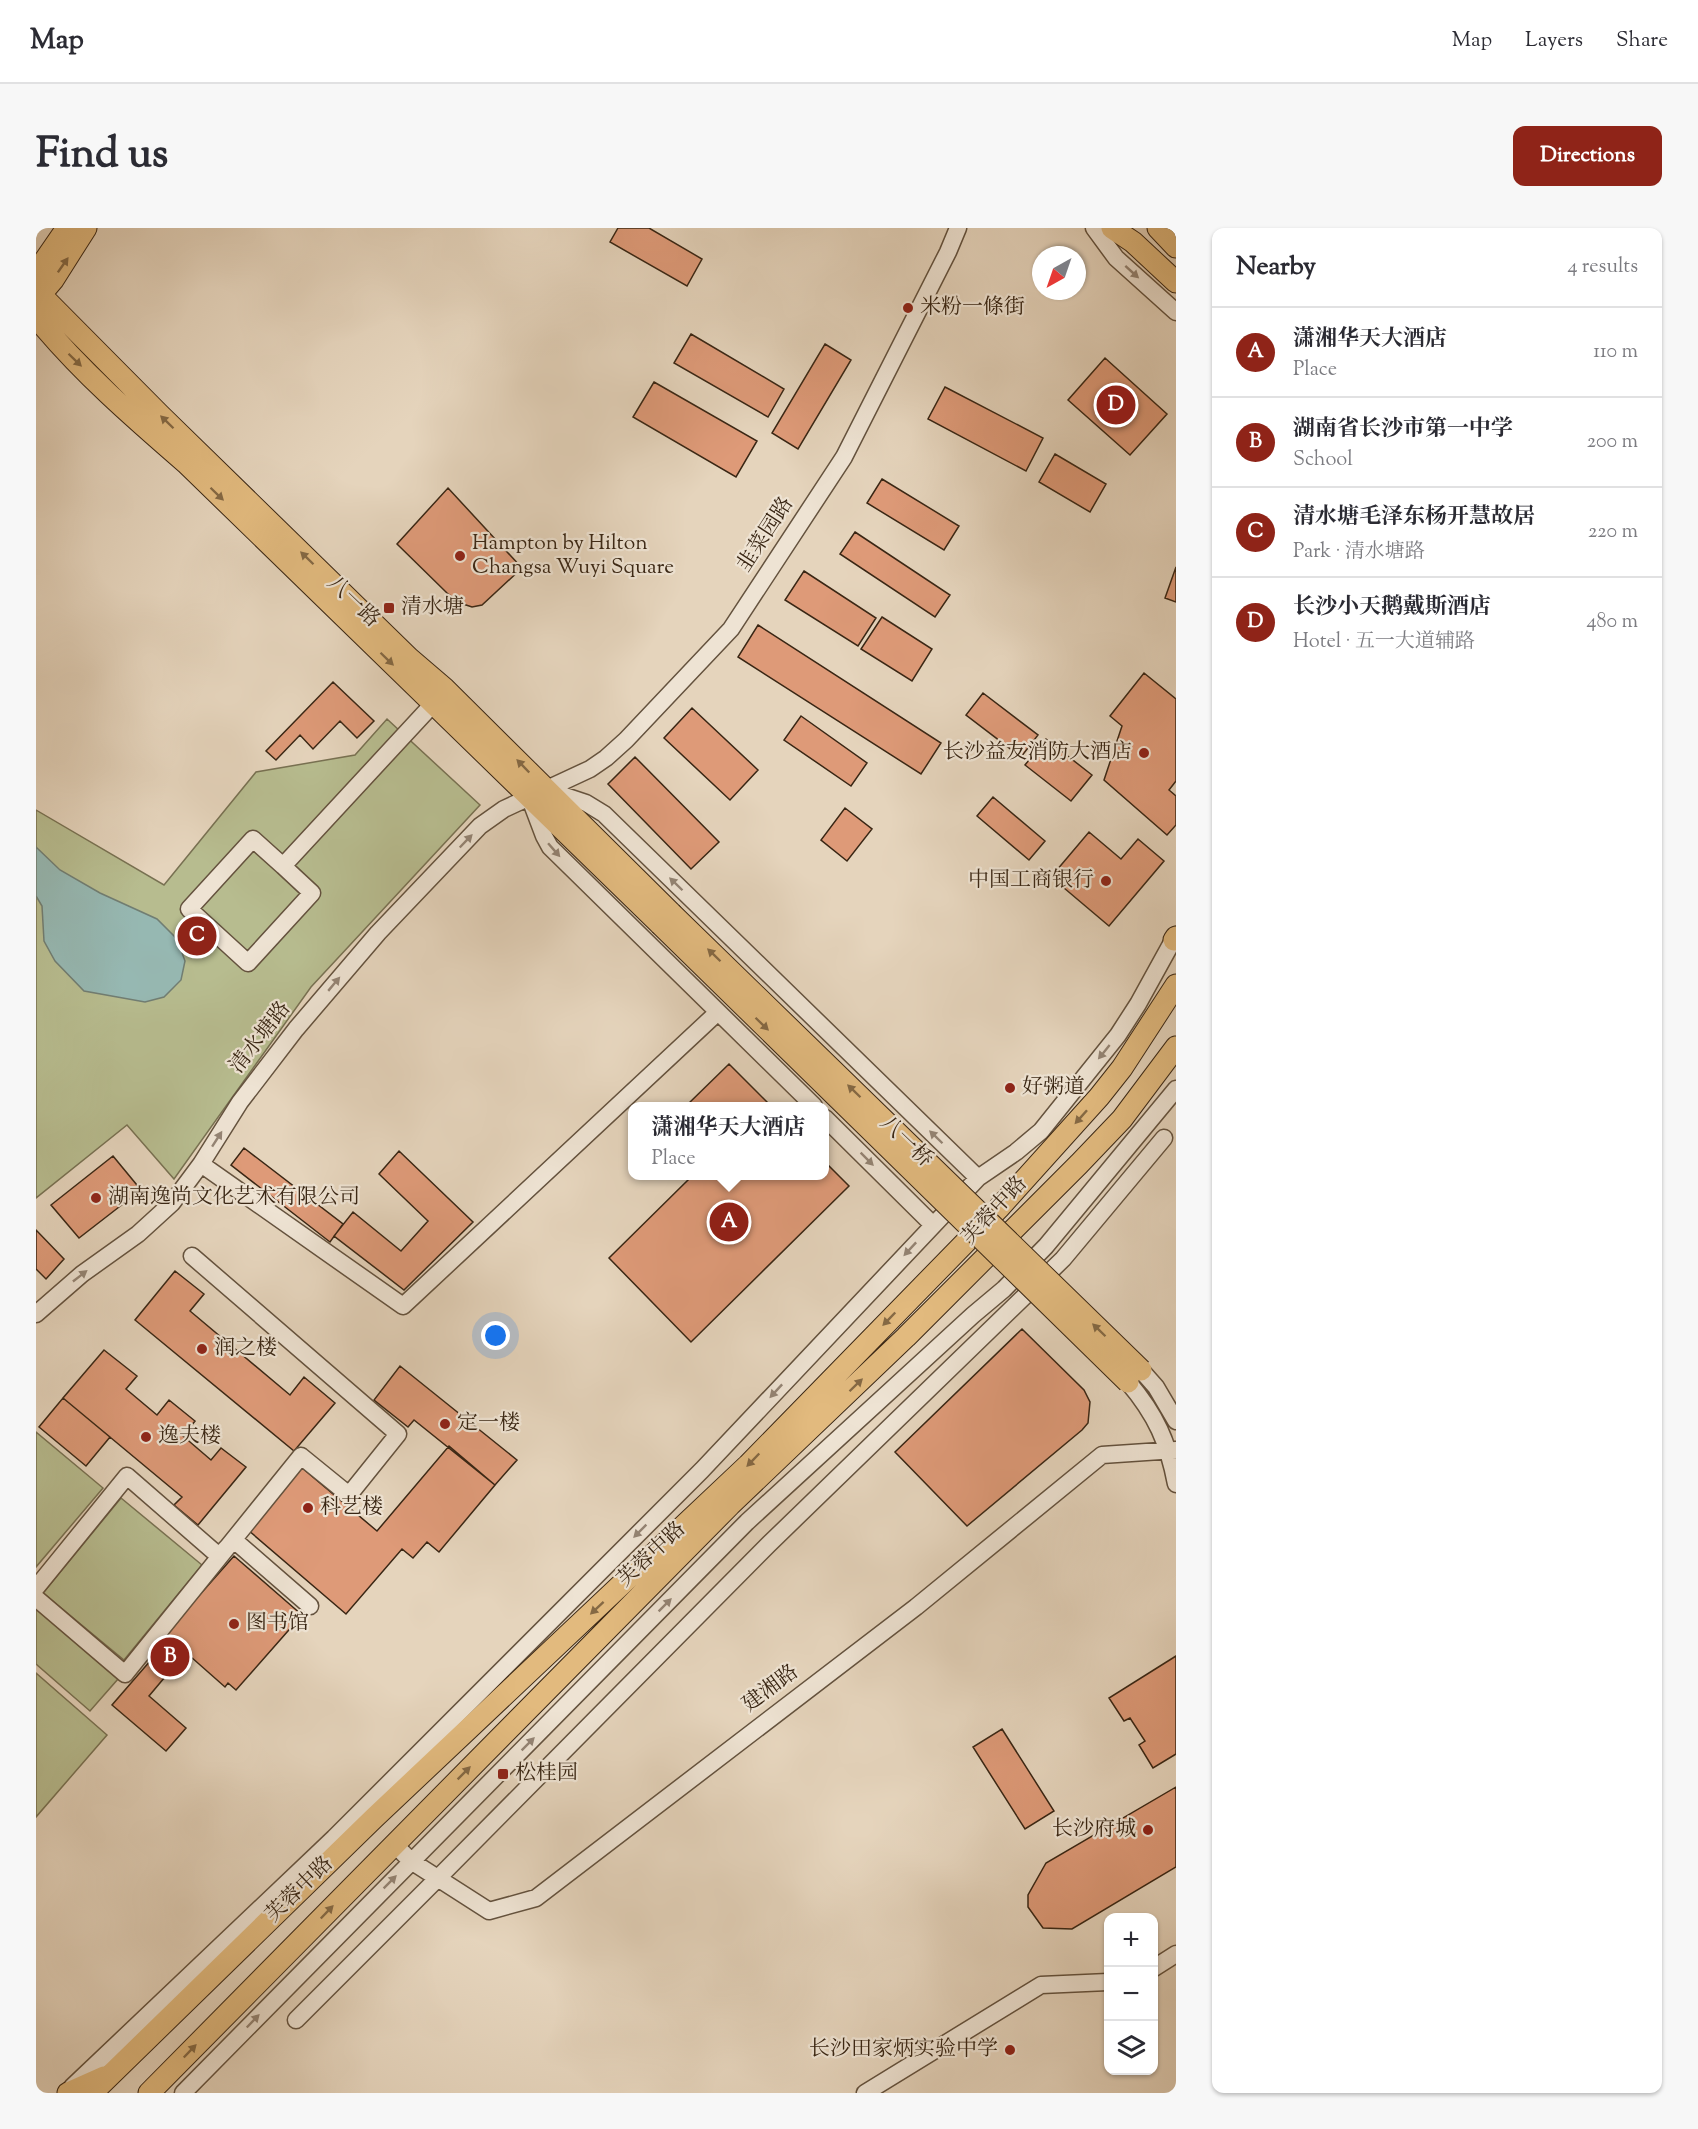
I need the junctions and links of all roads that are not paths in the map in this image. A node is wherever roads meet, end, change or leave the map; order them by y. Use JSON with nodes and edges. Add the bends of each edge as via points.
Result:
{"nodes":[{"id":1,"x":67,"y":228,"type":"edge"},
{"id":2,"x":86,"y":228,"type":"edge"},
{"id":3,"x":958,"y":228,"type":"edge"},
{"id":4,"x":1094,"y":228,"type":"edge"},
{"id":5,"x":1112,"y":228,"type":"edge"},
{"id":6,"x":36,"y":273,"type":"edge"},
{"id":7,"x":1176,"y":282,"type":"edge"},
{"id":8,"x":37,"y":294,"type":"edge"},
{"id":9,"x":1176,"y":312,"type":"edge"},
{"id":10,"x":36,"y":317,"type":"edge"},
{"id":11,"x":433,"y":704,"type":"junction"},
{"id":12,"x":538,"y":794,"type":"junction"},
{"id":13,"x":283,"y":866,"type":"junction"},
{"id":14,"x":665,"y":919,"type":"joint"},
{"id":15,"x":1175,"y":937,"type":"edge"},
{"id":16,"x":1176,"y":985,"type":"edge"},
{"id":17,"x":718,"y":1012,"type":"junction"},
{"id":18,"x":1176,"y":1047,"type":"edge"},
{"id":19,"x":1176,"y":1089,"type":"edge"},
{"id":20,"x":809,"y":1102,"type":"edge"},
{"id":21,"x":829,"y":1122,"type":"edge"},
{"id":22,"x":1164,"y":1138,"type":"dead end"},
{"id":23,"x":201,"y":1164,"type":"junction"},
{"id":24,"x":978,"y":1178,"type":"junction"},
{"id":25,"x":933,"y":1225,"type":"junction"},
{"id":26,"x":192,"y":1256,"type":"dead end"},
{"id":27,"x":36,"y":1314,"type":"edge"},
{"id":28,"x":1134,"y":1376,"type":"junction"},
{"id":29,"x":1176,"y":1422,"type":"edge"},
{"id":30,"x":1172,"y":1450,"type":"edge"},
{"id":31,"x":1176,"y":1484,"type":"edge"},
{"id":32,"x":234,"y":1540,"type":"junction"},
{"id":33,"x":219,"y":1556,"type":"junction"},
{"id":34,"x":36,"y":1588,"type":"edge"},
{"id":35,"x":36,"y":1598,"type":"edge"},
{"id":36,"x":310,"y":1606,"type":"dead end"},
{"id":37,"x":394,"y":1844,"type":"junction"},
{"id":38,"x":411,"y":1861,"type":"junction"},
{"id":39,"x":439,"y":1877,"type":"junction"},
{"id":40,"x":1176,"y":1954,"type":"edge"},
{"id":41,"x":1156,"y":1967,"type":"edge"},
{"id":42,"x":1104,"y":1982,"type":"edge"},
{"id":43,"x":296,"y":2020,"type":"dead end"},
{"id":44,"x":115,"y":2071,"type":"junction"},
{"id":45,"x":67,"y":2093,"type":"edge"},
{"id":46,"x":92,"y":2093,"type":"edge"},
{"id":47,"x":149,"y":2093,"type":"edge"},
{"id":48,"x":183,"y":2093,"type":"edge"},
{"id":49,"x":865,"y":2093,"type":"edge"}],
"edges":[{"from":1,"to":6,"type":"main road"},
{"from":8,"to":2,"type":"main road","one_way":true,"via":[[68,258]]},
{"from":3,"to":12,"type":"street","name":"韭菜园路","via":[[844,457],[731,629],[606,758]]},
{"from":4,"to":9,"type":"street","one_way":true,"via":[[1116,258]]},
{"from":5,"to":7,"type":"main road"},
{"from":12,"to":8,"type":"main road","name":"八一路","one_way":true,"via":[[444,688]]},
{"from":10,"to":11,"type":"main road","name":"八一路","one_way":true,"via":[[55,340]]},
{"from":11,"to":12,"type":"main road","name":"八一路"},
{"from":11,"to":13,"type":"street"},
{"from":12,"to":14,"type":"main road","name":"八一路"},
{"from":12,"to":17,"type":"street","one_way":true,"via":[[544,836],[550,847]]},
{"from":23,"to":12,"type":"street","name":"清水塘路","one_way":true,"via":[[272,1060],[378,933],[480,826],[504,809]]},
{"from":24,"to":12,"type":"street","one_way":true,"via":[[604,814],[586,803]]},
{"from":13,"to":13,"type":"street","via":[[253,839],[189,909],[248,963],[312,893]]},
{"from":14,"to":28,"type":"main road","name":"八一桥","bridge":true},
{"from":15,"to":24,"type":"street","one_way":true,"via":[[1118,1035],[1041,1131]]},
{"from":16,"to":44,"type":"main road","name":"芙蓉中路","one_way":true,"via":[[1122,1068],[999,1209],[756,1457],[374,1818]]},
{"from":17,"to":20,"type":"street"},
{"from":17,"to":23,"type":"street","via":[[403,1306]]},
{"from":37,"to":18,"type":"main road","name":"芙蓉中路","one_way":true,"via":[[730,1505],[1079,1164],[1122,1119]]},
{"from":38,"to":19,"type":"street","one_way":true,"via":[[747,1522],[1011,1282],[1046,1246]]},
{"from":21,"to":25,"type":"street","one_way":true},
{"from":22,"to":39,"type":"street","via":[[1063,1259],[768,1544]]},
{"from":27,"to":23,"type":"street","name":"清水塘路","one_way":true,"via":[[156,1219]]},
{"from":24,"to":25,"type":"street"},
{"from":25,"to":45,"type":"street","one_way":true,"via":[[702,1470],[334,1838]]},
{"from":26,"to":32,"type":"street","via":[[398,1434],[349,1495],[301,1456]]},
{"from":28,"to":29,"type":"street","via":[[1156,1387]]},
{"from":28,"to":30,"type":"street"},
{"from":30,"to":31,"type":"street"},
{"from":30,"to":39,"type":"street","name":"建湘路","via":[[1102,1455],[916,1607],[536,1898],[489,1911]]},
{"from":32,"to":33,"type":"street"},
{"from":32,"to":36,"type":"street"},
{"from":33,"to":34,"type":"street","via":[[127,1476]]},
{"from":33,"to":35,"type":"street","via":[[125,1674]]},
{"from":37,"to":38,"type":"street","name":"建湘路"},
{"from":47,"to":37,"type":"main road","name":"芙蓉中路","one_way":true},
{"from":38,"to":39,"type":"street","name":"建湘路"},
{"from":48,"to":38,"type":"street","one_way":true},
{"from":39,"to":43,"type":"street"},
{"from":40,"to":41,"type":"street"},
{"from":42,"to":49,"type":"street","via":[[1041,1985]]},
{"from":44,"to":45,"type":"main road"},
{"from":44,"to":46,"type":"main road","name":"芙蓉中路"}]}
